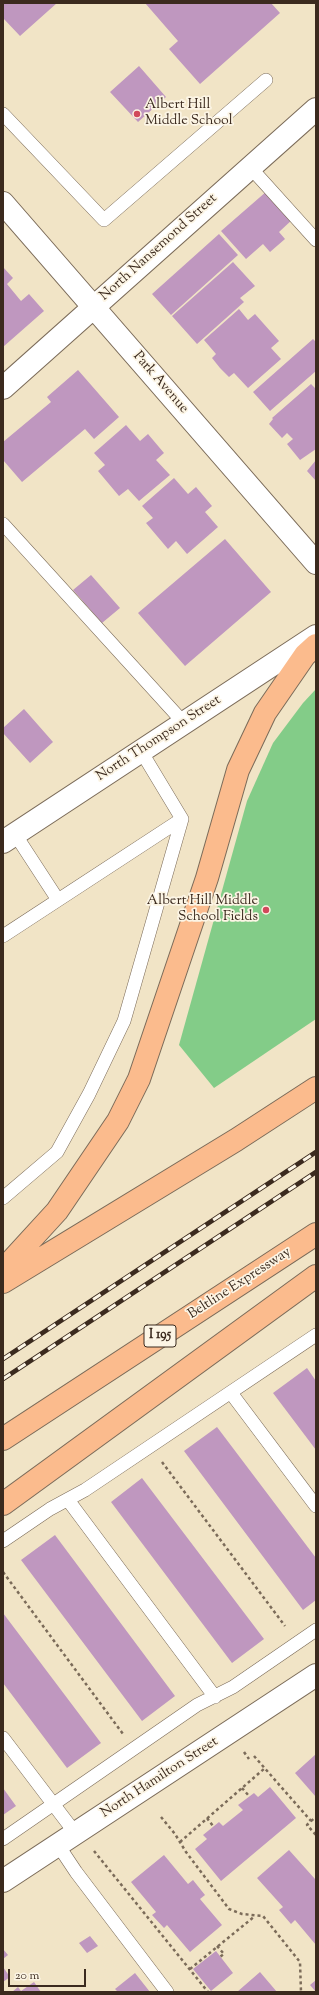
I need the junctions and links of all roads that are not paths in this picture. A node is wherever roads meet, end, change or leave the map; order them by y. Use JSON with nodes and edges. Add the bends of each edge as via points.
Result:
{"nodes":[{"id":1,"x":266,"y":80,"type":"dead end"},
{"id":2,"x":316,"y":109,"type":"edge"},
{"id":3,"x":3,"y":114,"type":"edge"},
{"id":4,"x":250,"y":167,"type":"junction"},
{"id":5,"x":3,"y":203,"type":"edge"},
{"id":6,"x":316,"y":240,"type":"edge"},
{"id":7,"x":93,"y":307,"type":"junction"},
{"id":8,"x":3,"y":388,"type":"edge"},
{"id":9,"x":3,"y":524,"type":"edge"},
{"id":10,"x":316,"y":563,"type":"edge"},
{"id":11,"x":316,"y":636,"type":"edge"},
{"id":12,"x":316,"y":646,"type":"edge"},
{"id":13,"x":184,"y":723,"type":"junction"},
{"id":14,"x":141,"y":751,"type":"junction"},
{"id":15,"x":182,"y":819,"type":"junction"},
{"id":16,"x":9,"y":838,"type":"edge"},
{"id":17,"x":58,"y":900,"type":"junction"},
{"id":18,"x":3,"y":936,"type":"edge"},
{"id":19,"x":316,"y":1088,"type":"edge"},
{"id":20,"x":3,"y":1198,"type":"edge"},
{"id":21,"x":316,"y":1234,"type":"edge"},
{"id":22,"x":3,"y":1270,"type":"edge"},
{"id":23,"x":316,"y":1276,"type":"edge"},
{"id":24,"x":3,"y":1282,"type":"edge"},
{"id":25,"x":316,"y":1335,"type":"edge"},
{"id":26,"x":231,"y":1393,"type":"junction"},
{"id":27,"x":3,"y":1439,"type":"edge"},
{"id":28,"x":68,"y":1500,"type":"junction"},
{"id":29,"x":3,"y":1504,"type":"edge"},
{"id":30,"x":316,"y":1506,"type":"edge"},
{"id":31,"x":3,"y":1541,"type":"edge"},
{"id":32,"x":316,"y":1630,"type":"edge"},
{"id":33,"x":316,"y":1675,"type":"edge"},
{"id":34,"x":215,"y":1697,"type":"junction"},
{"id":35,"x":3,"y":1738,"type":"edge"},
{"id":36,"x":53,"y":1804,"type":"junction"},
{"id":37,"x":3,"y":1839,"type":"edge"},
{"id":38,"x":67,"y":1839,"type":"junction"},
{"id":39,"x":3,"y":1881,"type":"edge"},
{"id":40,"x":167,"y":1992,"type":"edge"}],
"edges":[{"from":1,"to":3,"type":"lane","via":[[104,220]]},
{"from":2,"to":4,"type":"street","name":"North Nansemond Street"},
{"from":4,"to":6,"type":"lane"},
{"from":4,"to":7,"type":"street","name":"North Nansemond Street"},
{"from":5,"to":7,"type":"street","name":"Park Avenue"},
{"from":7,"to":8,"type":"street","name":"North Nansemond Street"},
{"from":7,"to":10,"type":"street","name":"Park Avenue"},
{"from":9,"to":13,"type":"lane"},
{"from":11,"to":13,"type":"street","name":"North Thompson Street"},
{"from":12,"to":22,"type":"highway","via":[[305,655],[265,713],[238,770],[207,878],[140,1079],[118,1121],[57,1211]]},
{"from":13,"to":14,"type":"street","name":"North Thompson Street"},
{"from":14,"to":15,"type":"lane"},
{"from":14,"to":16,"type":"street","name":"North Thompson Street"},
{"from":15,"to":17,"type":"lane"},
{"from":15,"to":20,"type":"lane","via":[[124,1021],[89,1094],[57,1152]]},
{"from":16,"to":17,"type":"lane"},
{"from":17,"to":18,"type":"lane"},
{"from":19,"to":24,"type":"highway","via":[[236,1140]]},
{"from":21,"to":27,"type":"highway","name":"Beltline Expressway","number":"I 195"},
{"from":23,"to":29,"type":"highway"},
{"from":25,"to":26,"type":"lane"},
{"from":26,"to":28,"type":"lane"},
{"from":26,"to":30,"type":"lane"},
{"from":28,"to":31,"type":"lane"},
{"from":28,"to":34,"type":"lane"},
{"from":32,"to":34,"type":"lane"},
{"from":33,"to":38,"type":"street","name":"North Hamilton Street"},
{"from":34,"to":36,"type":"lane","via":[[197,1705]]},
{"from":35,"to":36,"type":"lane"},
{"from":36,"to":37,"type":"lane"},
{"from":36,"to":38,"type":"lane"},
{"from":38,"to":39,"type":"street","name":"North Hamilton Street"},
{"from":38,"to":40,"type":"lane","via":[[76,1872]]}]}
